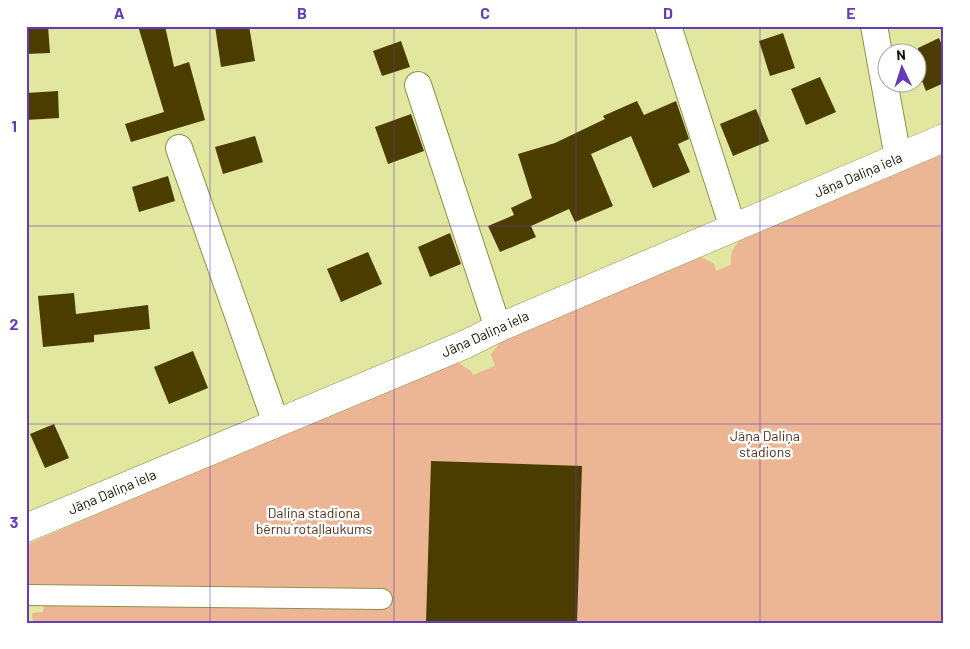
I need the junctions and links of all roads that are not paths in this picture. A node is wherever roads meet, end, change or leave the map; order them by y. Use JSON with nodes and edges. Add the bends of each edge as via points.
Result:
{"nodes":[{"id":1,"x":668,"y":26,"type":"edge"},
{"id":2,"x":874,"y":26,"type":"edge"},
{"id":3,"x":418,"y":86,"type":"dead end"},
{"id":4,"x":944,"y":138,"type":"edge"},
{"id":5,"x":179,"y":148,"type":"dead end"},
{"id":6,"x":898,"y":158,"type":"junction"},
{"id":7,"x":733,"y":228,"type":"junction"},
{"id":8,"x":498,"y":328,"type":"junction"},
{"id":9,"x":276,"y":422,"type":"junction"},
{"id":10,"x":26,"y":528,"type":"edge"},
{"id":11,"x":26,"y":594,"type":"edge"},
{"id":12,"x":382,"y":599,"type":"dead end"}],
"edges":[{"from":1,"to":7,"type":"street"},
{"from":2,"to":6,"type":"street"},
{"from":3,"to":8,"type":"street"},
{"from":4,"to":6,"type":"street","name":"Jāņa Daliņa iela"},
{"from":5,"to":9,"type":"street"},
{"from":6,"to":7,"type":"street","name":"Jāņa Daliņa iela"},
{"from":7,"to":8,"type":"street","name":"Jāņa Daliņa iela"},
{"from":8,"to":9,"type":"street","name":"Jāņa Daliņa iela"},
{"from":9,"to":10,"type":"street","name":"Jāņa Daliņa iela"},
{"from":11,"to":12,"type":"street"}]}
